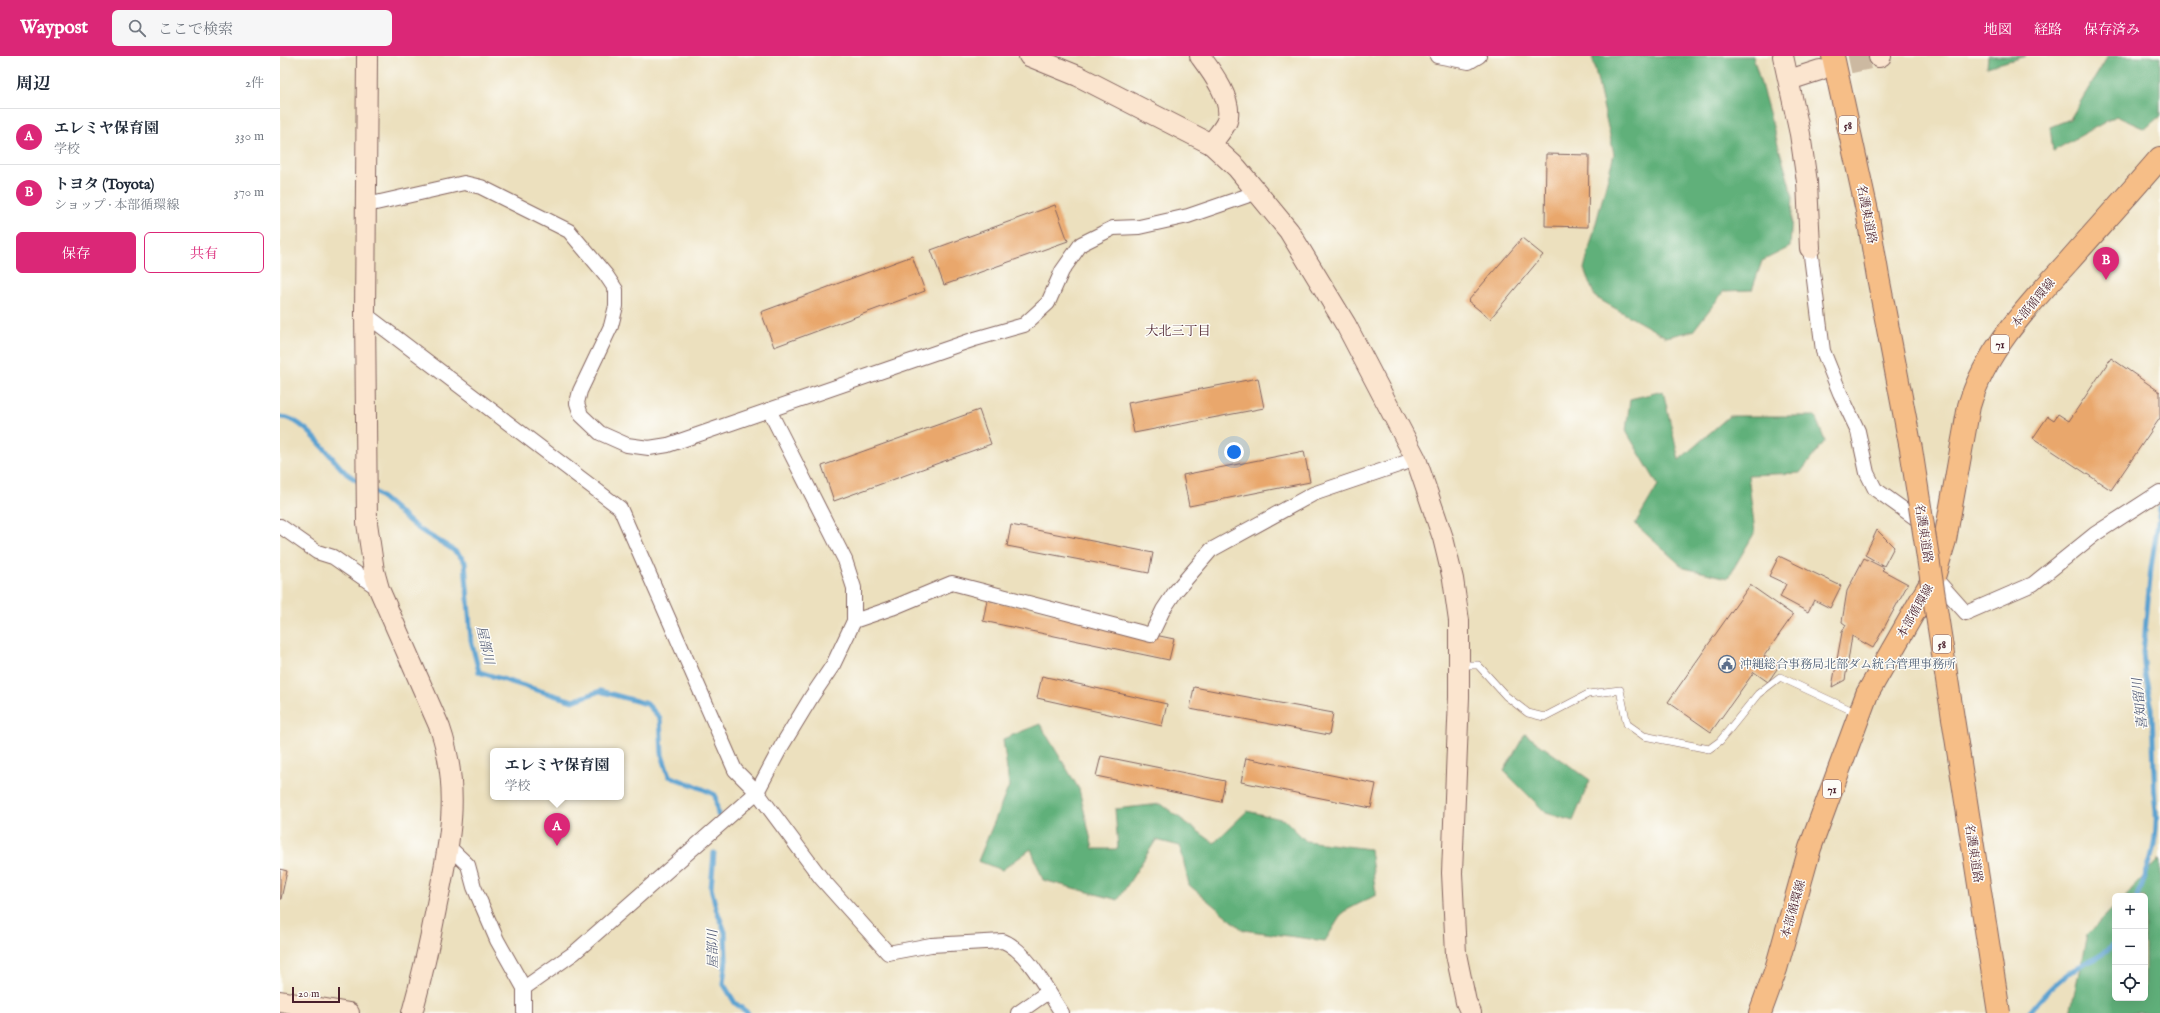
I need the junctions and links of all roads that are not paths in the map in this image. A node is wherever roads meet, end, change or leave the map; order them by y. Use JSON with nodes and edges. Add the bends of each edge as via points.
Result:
{"nodes":[{"id":1,"x":367,"y":56,"type":"edge"},
{"id":2,"x":1029,"y":56,"type":"edge"},
{"id":3,"x":1200,"y":56,"type":"edge"},
{"id":4,"x":1437,"y":56,"type":"edge"},
{"id":5,"x":1479,"y":56,"type":"edge"},
{"id":6,"x":1783,"y":56,"type":"edge"},
{"id":7,"x":1826,"y":63,"type":"edge"},
{"id":8,"x":1788,"y":80,"type":"junction"},
{"id":9,"x":1211,"y":144,"type":"junction"},
{"id":10,"x":2160,"y":158,"type":"edge"},
{"id":11,"x":1258,"y":192,"type":"junction"},
{"id":12,"x":367,"y":205,"type":"junction"},
{"id":13,"x":1810,"y":248,"type":"joint"},
{"id":14,"x":366,"y":314,"type":"junction"},
{"id":15,"x":769,"y":410,"type":"junction"},
{"id":16,"x":1416,"y":459,"type":"junction"},
{"id":17,"x":2160,"y":492,"type":"edge"},
{"id":18,"x":280,"y":526,"type":"edge"},
{"id":19,"x":1945,"y":540,"type":"junction"},
{"id":20,"x":1934,"y":578,"type":"junction"},
{"id":21,"x":379,"y":590,"type":"junction"},
{"id":22,"x":854,"y":621,"type":"junction"},
{"id":23,"x":1460,"y":665,"type":"junction"},
{"id":24,"x":1859,"y":714,"type":"junction"},
{"id":25,"x":757,"y":792,"type":"junction"},
{"id":26,"x":449,"y":847,"type":"junction"},
{"id":27,"x":524,"y":988,"type":"junction"},
{"id":28,"x":1048,"y":992,"type":"junction"},
{"id":29,"x":280,"y":1001,"type":"edge"},
{"id":30,"x":349,"y":1013,"type":"edge"},
{"id":31,"x":412,"y":1013,"type":"edge"},
{"id":32,"x":524,"y":1013,"type":"edge"},
{"id":33,"x":1018,"y":1013,"type":"edge"},
{"id":34,"x":1062,"y":1013,"type":"edge"},
{"id":35,"x":1470,"y":1013,"type":"edge"},
{"id":36,"x":1760,"y":1013,"type":"edge"},
{"id":37,"x":1999,"y":1013,"type":"edge"}],
"edges":[{"from":1,"to":12,"type":"street"},
{"from":2,"to":9,"type":"street","via":[[1078,76]]},
{"from":3,"to":9,"type":"street","via":[[1218,82],[1227,106],[1227,121]]},
{"from":4,"to":5,"type":"street","via":[[1469,62]]},
{"from":6,"to":8,"type":"street"},
{"from":7,"to":8,"type":"street"},
{"from":7,"to":37,"type":"main road","name":"名護東道路","number":"58","bridge":true,"via":[[1867,211],[1911,448]]},
{"from":8,"to":13,"type":"street","via":[[1808,182]]},
{"from":9,"to":11,"type":"street"},
{"from":10,"to":19,"type":"main road","name":"本部循環線","number":"71","via":[[2031,303],[2002,341],[1975,385]]},
{"from":11,"to":15,"type":"street","via":[[1188,216],[1139,227],[1113,228],[1081,244],[1062,271],[1048,303],[1024,325],[975,339]]},
{"from":11,"to":16,"type":"street","via":[[1289,230],[1346,325]]},
{"from":12,"to":14,"type":"street"},
{"from":12,"to":15,"type":"street","via":[[464,183],[481,187],[569,230],[616,290],[616,306],[611,326],[577,403],[581,416],[600,433],[627,445],[649,448],[668,445]]},
{"from":13,"to":19,"type":"street","via":[[1823,351],[1858,431],[1867,473],[1874,489]]},
{"from":14,"to":21,"type":"street","via":[[367,499],[370,550]]},
{"from":14,"to":25,"type":"street","via":[[620,508],[735,770]]},
{"from":15,"to":22,"type":"street","via":[[845,560],[854,588]]},
{"from":16,"to":22,"type":"street","via":[[1312,494],[1211,550],[1175,592],[1151,635],[952,583]]},
{"from":16,"to":23,"type":"street","via":[[1443,538],[1453,579],[1459,622]]},
{"from":17,"to":20,"type":"street","via":[[2095,534],[2033,584],[1966,613]]},
{"from":18,"to":21,"type":"street","via":[[317,552],[333,557]]},
{"from":19,"to":20,"type":"main road","name":"本部循環線","number":"71"},
{"from":20,"to":24,"type":"main road","name":"本部循環線","number":"71","via":[[1867,694]]},
{"from":21,"to":26,"type":"street","via":[[416,668],[447,749],[453,791]]},
{"from":22,"to":25,"type":"street","via":[[833,665],[785,741]]},
{"from":23,"to":24,"type":"lane","via":[[1478,665],[1506,696],[1528,713],[1544,717],[1588,694],[1620,690],[1627,724],[1644,736],[1709,749],[1720,741],[1758,694],[1780,677]]},
{"from":23,"to":35,"type":"street","via":[[1452,872],[1456,954]]},
{"from":24,"to":36,"type":"main road","name":"本部循環線","number":"71","via":[[1810,848],[1776,969]]},
{"from":25,"to":27,"type":"street","via":[[574,953]]},
{"from":25,"to":28,"type":"street","via":[[821,878],[888,953],[931,945],[1003,941],[1014,945]]},
{"from":26,"to":27,"type":"street","via":[[468,865],[474,887],[497,940]]},
{"from":26,"to":31,"type":"street","via":[[423,974]]},
{"from":27,"to":32,"type":"street"},
{"from":28,"to":33,"type":"street"},
{"from":28,"to":34,"type":"street"},
{"from":29,"to":30,"type":"street"}]}
